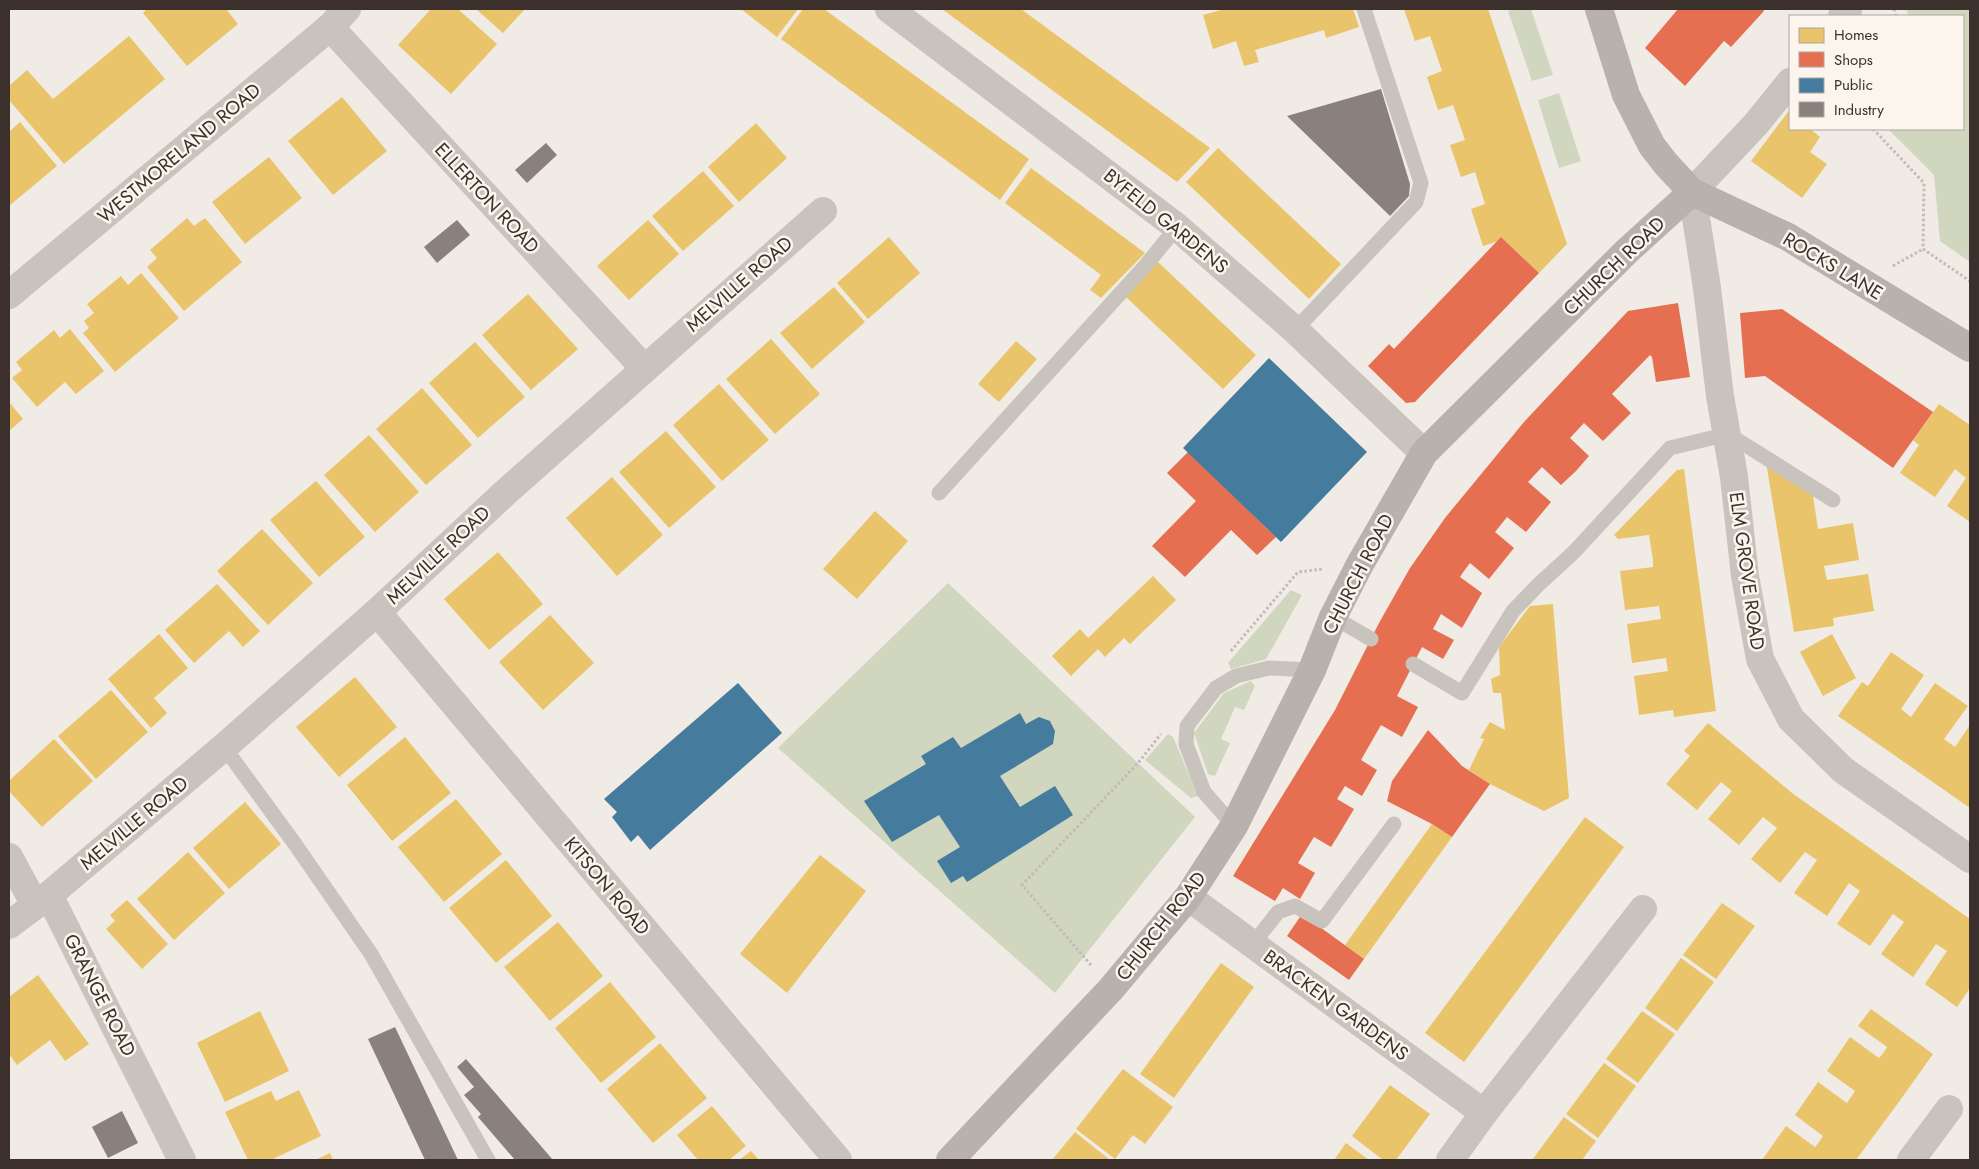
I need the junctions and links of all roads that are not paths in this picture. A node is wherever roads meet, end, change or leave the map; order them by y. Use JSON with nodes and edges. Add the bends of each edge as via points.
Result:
{"nodes":[{"id":1,"x":889,"y":9,"type":"edge"},
{"id":2,"x":1364,"y":9,"type":"edge"},
{"id":3,"x":1599,"y":9,"type":"edge"},
{"id":4,"x":338,"y":18,"type":"edge"},
{"id":5,"x":1789,"y":83,"type":"edge"},
{"id":6,"x":1692,"y":192,"type":"junction"},
{"id":7,"x":823,"y":211,"type":"dead end"},
{"id":8,"x":1177,"y":227,"type":"junction"},
{"id":9,"x":9,"y":294,"type":"edge"},
{"id":10,"x":1295,"y":330,"type":"junction"},
{"id":11,"x":1970,"y":348,"type":"edge"},
{"id":12,"x":644,"y":368,"type":"junction"},
{"id":13,"x":1728,"y":434,"type":"junction"},
{"id":14,"x":1424,"y":453,"type":"junction"},
{"id":15,"x":938,"y":493,"type":"dead end"},
{"id":16,"x":1833,"y":500,"type":"dead end"},
{"id":17,"x":377,"y":612,"type":"junction"},
{"id":18,"x":1333,"y":617,"type":"junction"},
{"id":19,"x":1371,"y":639,"type":"dead end"},
{"id":20,"x":1413,"y":664,"type":"dead end"},
{"id":21,"x":1312,"y":670,"type":"junction"},
{"id":22,"x":224,"y":747,"type":"junction"},
{"id":23,"x":1394,"y":824,"type":"dead end"},
{"id":24,"x":1234,"y":826,"type":"junction"},
{"id":25,"x":9,"y":857,"type":"edge"},
{"id":26,"x":1970,"y":859,"type":"edge"},
{"id":27,"x":1188,"y":897,"type":"junction"},
{"id":28,"x":42,"y":900,"type":"junction"},
{"id":29,"x":1643,"y":910,"type":"dead end"},
{"id":30,"x":9,"y":925,"type":"edge"},
{"id":31,"x":1253,"y":944,"type":"junction"},
{"id":32,"x":1949,"y":1109,"type":"dead end"},
{"id":33,"x":1484,"y":1114,"type":"junction"},
{"id":34,"x":182,"y":1160,"type":"edge"},
{"id":35,"x":488,"y":1160,"type":"edge"},
{"id":36,"x":838,"y":1160,"type":"edge"},
{"id":37,"x":950,"y":1160,"type":"edge"},
{"id":38,"x":1450,"y":1160,"type":"edge"},
{"id":39,"x":1911,"y":1160,"type":"edge"}],
"edges":[{"from":1,"to":8,"type":"street","name":"BYFELD GARDENS"},
{"from":2,"to":10,"type":"lane","via":[[1421,183],[1416,202]]},
{"from":3,"to":6,"type":"main road","via":[[1626,95],[1639,122],[1652,146]]},
{"from":4,"to":9,"type":"street","name":"WESTMORELAND ROAD"},
{"from":4,"to":12,"type":"street","name":"ELLERTON ROAD"},
{"from":5,"to":6,"type":"street","via":[[1756,124]]},
{"from":6,"to":11,"type":"main road","name":"ROCKS LANE","via":[[1788,237]]},
{"from":6,"to":13,"type":"street","name":"ELM GROVE ROAD"},
{"from":6,"to":14,"type":"main road","name":"CHURCH ROAD","via":[[1627,251]]},
{"from":7,"to":12,"type":"street","name":"MELVILLE ROAD"},
{"from":8,"to":10,"type":"street","name":"BYFELD GARDENS"},
{"from":8,"to":15,"type":"lane"},
{"from":10,"to":14,"type":"street","name":"BYFELD GARDENS"},
{"from":12,"to":17,"type":"street","name":"MELVILLE ROAD"},
{"from":13,"to":16,"type":"lane"},
{"from":13,"to":20,"type":"lane","via":[[1670,448],[1574,552],[1513,612],[1462,693]]},
{"from":13,"to":26,"type":"street","name":"ELM GROVE ROAD","via":[[1745,576],[1760,659],[1791,719],[1843,770]]},
{"from":14,"to":18,"type":"main road","name":"CHURCH ROAD"},
{"from":17,"to":22,"type":"street","name":"MELVILLE ROAD"},
{"from":17,"to":36,"type":"street","name":"KITSON ROAD"},
{"from":18,"to":19,"type":"lane"},
{"from":18,"to":21,"type":"main road","name":"CHURCH ROAD"},
{"from":21,"to":24,"type":"main road","name":"CHURCH ROAD"},
{"from":21,"to":24,"type":"lane","via":[[1269,668],[1236,676],[1216,688],[1188,726],[1186,744],[1204,792]]},
{"from":22,"to":28,"type":"street","name":"MELVILLE ROAD"},
{"from":22,"to":35,"type":"lane","via":[[371,954]]},
{"from":23,"to":31,"type":"lane","via":[[1322,921],[1295,906],[1278,912]]},
{"from":24,"to":27,"type":"main road","name":"CHURCH ROAD"},
{"from":25,"to":28,"type":"street","name":"GRANGE ROAD"},
{"from":27,"to":31,"type":"street","name":"BRACKEN GARDENS"},
{"from":27,"to":37,"type":"main road","name":"CHURCH ROAD","via":[[1111,989]]},
{"from":28,"to":30,"type":"street","name":"MELVILLE ROAD"},
{"from":28,"to":34,"type":"street","name":"GRANGE ROAD"},
{"from":29,"to":33,"type":"street"},
{"from":31,"to":33,"type":"street","name":"BRACKEN GARDENS"},
{"from":32,"to":39,"type":"street"},
{"from":33,"to":38,"type":"street"}]}
